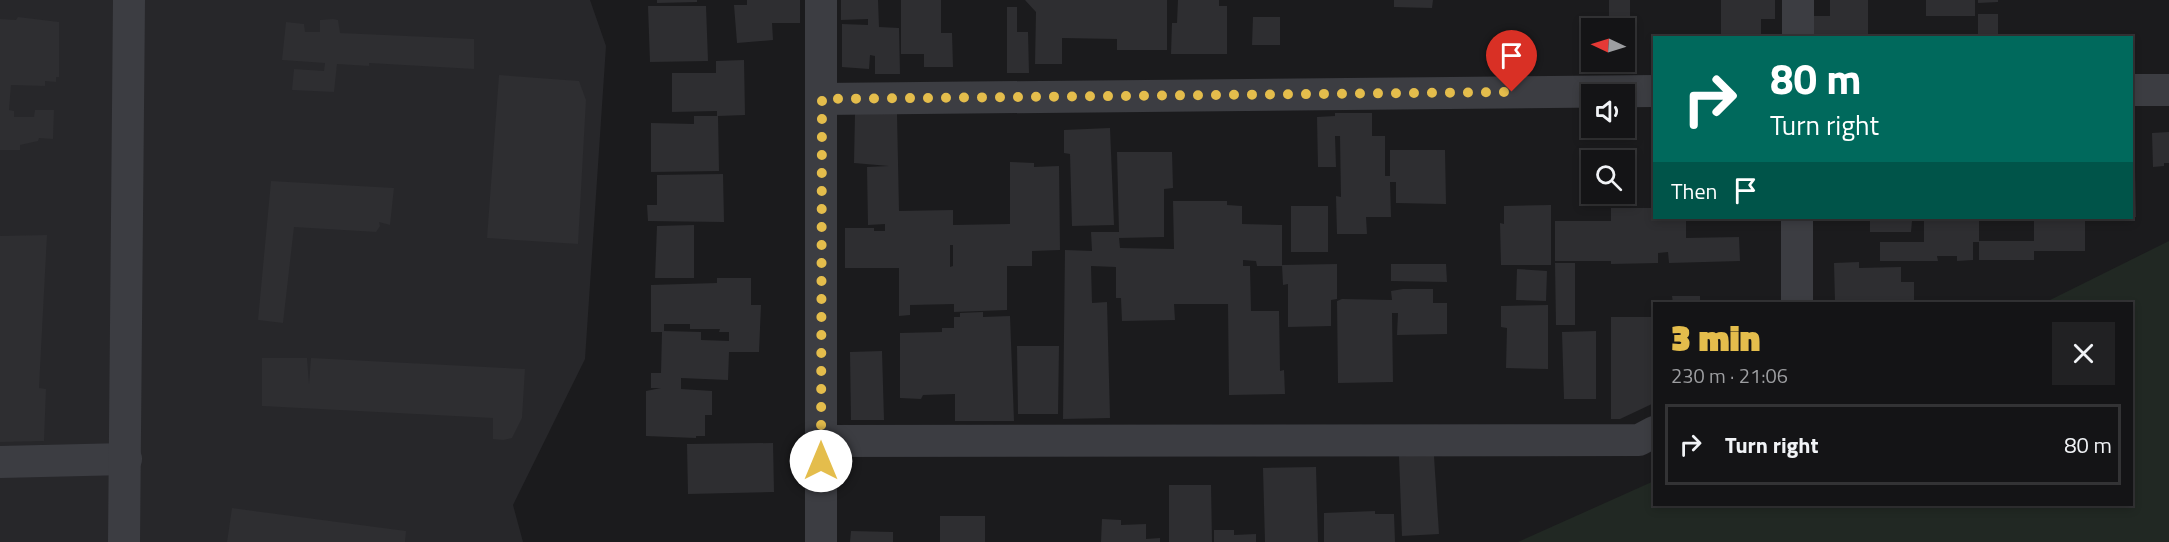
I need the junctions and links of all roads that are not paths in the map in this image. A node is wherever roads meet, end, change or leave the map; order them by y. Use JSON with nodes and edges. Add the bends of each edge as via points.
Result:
{"nodes":[{"id":1,"x":129,"y":0,"type":"edge"},
{"id":2,"x":821,"y":0,"type":"edge"},
{"id":3,"x":1798,"y":0,"type":"edge"},
{"id":4,"x":1798,"y":36,"type":"edge"},
{"id":5,"x":2133,"y":90,"type":"edge"},
{"id":6,"x":2169,"y":90,"type":"edge"},
{"id":7,"x":1653,"y":91,"type":"edge"},
{"id":8,"x":822,"y":99,"type":"junction"},
{"id":9,"x":1797,"y":219,"type":"edge"},
{"id":10,"x":1797,"y":302,"type":"edge"},
{"id":11,"x":1653,"y":433,"type":"edge"},
{"id":12,"x":821,"y":441,"type":"junction"},
{"id":13,"x":126,"y":459,"type":"junction"},
{"id":14,"x":0,"y":462,"type":"edge"},
{"id":15,"x":124,"y":542,"type":"edge"},
{"id":16,"x":821,"y":542,"type":"edge"}],
"edges":[{"from":1,"to":13,"type":"street"},
{"from":2,"to":8,"type":"street"},
{"from":3,"to":4,"type":"street"},
{"from":5,"to":6,"type":"street"},
{"from":7,"to":8,"type":"street"},
{"from":8,"to":12,"type":"street"},
{"from":9,"to":10,"type":"street"},
{"from":11,"to":12,"type":"street","via":[[1639,440]]},
{"from":12,"to":16,"type":"street"},
{"from":13,"to":14,"type":"street"},
{"from":13,"to":15,"type":"street"}]}
